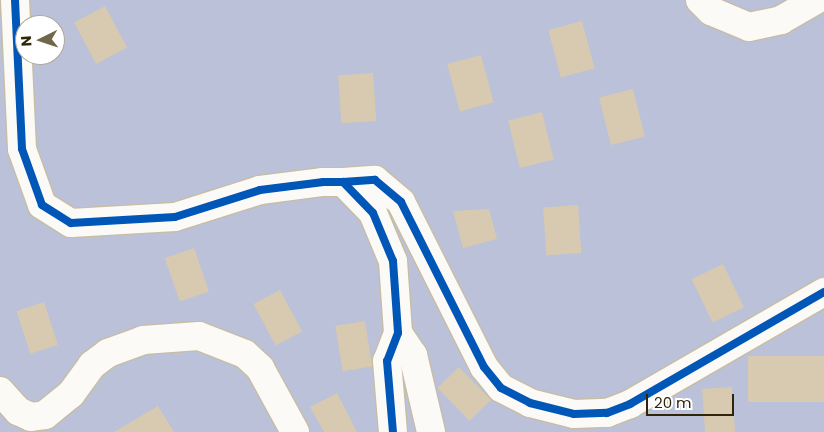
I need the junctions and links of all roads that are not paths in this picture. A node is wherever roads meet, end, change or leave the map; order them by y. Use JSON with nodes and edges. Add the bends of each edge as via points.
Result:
{"nodes":[{"id":1,"x":14,"y":0,"type":"edge"},
{"id":2,"x":700,"y":0,"type":"edge"},
{"id":3,"x":816,"y":0,"type":"edge"},
{"id":4,"x":342,"y":182,"type":"junction"},
{"id":5,"x":824,"y":293,"type":"edge"},
{"id":6,"x":398,"y":333,"type":"junction"},
{"id":7,"x":0,"y":391,"type":"edge"},
{"id":8,"x":295,"y":432,"type":"edge"},
{"id":9,"x":393,"y":432,"type":"edge"},
{"id":10,"x":431,"y":432,"type":"edge"}],
"edges":[{"from":1,"to":4,"type":"street","via":[[22,149],[42,205],[71,223],[175,217],[260,190]]},
{"from":2,"to":3,"type":"street","via":[[710,11],[749,27],[781,20]]},
{"from":4,"to":5,"type":"street","via":[[375,180],[400,202],[484,367],[501,388],[530,403],[574,414],[607,413],[630,404]]},
{"from":4,"to":6,"type":"street","via":[[372,214],[393,260]]},
{"from":6,"to":9,"type":"street","via":[[387,361]]},
{"from":6,"to":10,"type":"street","via":[[413,355]]},
{"from":7,"to":8,"type":"street","via":[[18,412],[31,417],[45,415],[71,394],[92,365],[108,353],[143,340],[199,336],[245,354],[260,368]]}]}
